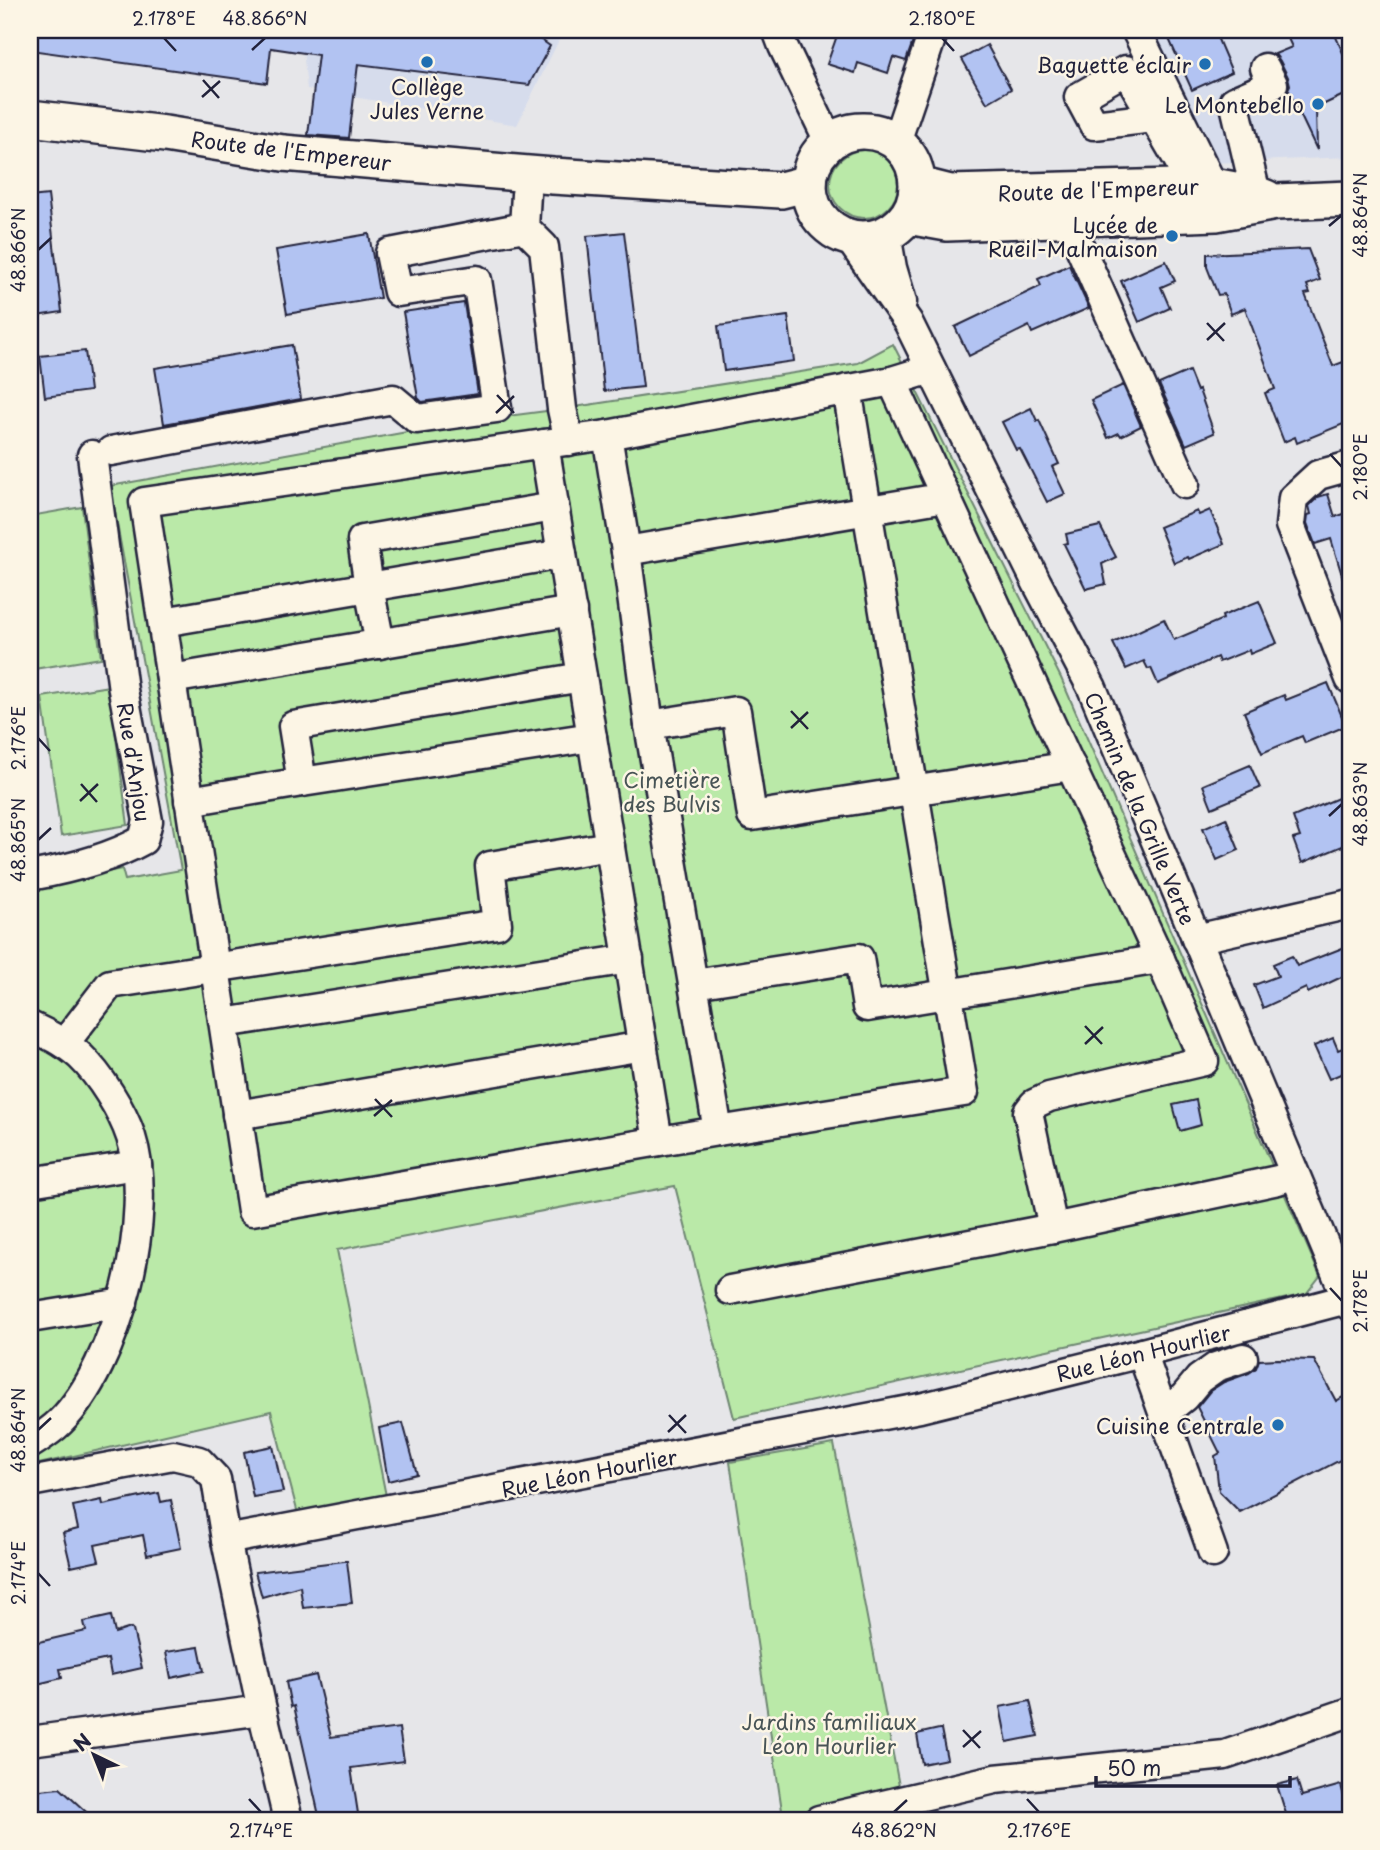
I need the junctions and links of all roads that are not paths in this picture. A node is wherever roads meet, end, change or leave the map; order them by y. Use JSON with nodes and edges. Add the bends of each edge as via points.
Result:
{"nodes":[{"id":1,"x":777,"y":30,"type":"edge"},
{"id":2,"x":934,"y":30,"type":"edge"},
{"id":3,"x":1136,"y":30,"type":"edge"},
{"id":4,"x":1265,"y":68,"type":"dead end"},
{"id":5,"x":30,"y":118,"type":"edge"},
{"id":6,"x":1153,"y":118,"type":"dead end"},
{"id":7,"x":832,"y":141,"type":"junction"},
{"id":8,"x":896,"y":142,"type":"junction"},
{"id":9,"x":808,"y":183,"type":"junction"},
{"id":10,"x":539,"y":185,"type":"junction"},
{"id":11,"x":1201,"y":186,"type":"junction"},
{"id":12,"x":1266,"y":198,"type":"junction"},
{"id":13,"x":1350,"y":199,"type":"edge"},
{"id":14,"x":904,"y":212,"type":"junction"},
{"id":15,"x":819,"y":217,"type":"junction"},
{"id":16,"x":1067,"y":218,"type":"junction"},
{"id":17,"x":524,"y":227,"type":"junction"},
{"id":18,"x":849,"y":238,"type":"junction"},
{"id":19,"x":908,"y":322,"type":"junction"},
{"id":20,"x":931,"y":369,"type":"junction"},
{"id":21,"x":892,"y":381,"type":"junction"},
{"id":22,"x":847,"y":389,"type":"junction"},
{"id":23,"x":607,"y":435,"type":"junction"},
{"id":24,"x":556,"y":442,"type":"junction"},
{"id":25,"x":1350,"y":466,"type":"edge"},
{"id":26,"x":1185,"y":484,"type":"dead end"},
{"id":27,"x":946,"y":497,"type":"junction"},
{"id":28,"x":554,"y":507,"type":"junction"},
{"id":29,"x":867,"y":511,"type":"junction"},
{"id":30,"x":626,"y":551,"type":"junction"},
{"id":31,"x":562,"y":554,"type":"junction"},
{"id":32,"x":369,"y":587,"type":"junction"},
{"id":33,"x":572,"y":611,"type":"junction"},
{"id":34,"x":163,"y":622,"type":"junction"},
{"id":35,"x":380,"y":644,"type":"junction"},
{"id":36,"x":582,"y":677,"type":"junction"},
{"id":37,"x":171,"y":679,"type":"junction"},
{"id":38,"x":1350,"y":679,"type":"edge"},
{"id":39,"x":649,"y":725,"type":"junction"},
{"id":40,"x":592,"y":737,"type":"junction"},
{"id":41,"x":1071,"y":766,"type":"junction"},
{"id":42,"x":302,"y":782,"type":"junction"},
{"id":43,"x":915,"y":791,"type":"junction"},
{"id":44,"x":189,"y":802,"type":"junction"},
{"id":45,"x":610,"y":846,"type":"junction"},
{"id":46,"x":30,"y":876,"type":"edge"},
{"id":47,"x":1350,"y":904,"type":"edge"},
{"id":48,"x":1196,"y":939,"type":"junction"},
{"id":49,"x":629,"y":959,"type":"junction"},
{"id":50,"x":1160,"y":959,"type":"junction"},
{"id":51,"x":215,"y":968,"type":"junction"},
{"id":52,"x":694,"y":984,"type":"junction"},
{"id":53,"x":949,"y":994,"type":"junction"},
{"id":54,"x":224,"y":1023,"type":"junction"},
{"id":55,"x":30,"y":1026,"type":"edge"},
{"id":56,"x":64,"y":1044,"type":"junction"},
{"id":57,"x":643,"y":1046,"type":"junction"},
{"id":58,"x":237,"y":1115,"type":"junction"},
{"id":59,"x":718,"y":1131,"type":"junction"},
{"id":60,"x":658,"y":1141,"type":"junction"},
{"id":61,"x":137,"y":1165,"type":"junction"},
{"id":62,"x":1294,"y":1174,"type":"junction"},
{"id":63,"x":30,"y":1182,"type":"edge"},
{"id":64,"x":1053,"y":1228,"type":"junction"},
{"id":65,"x":730,"y":1290,"type":"dead end"},
{"id":66,"x":123,"y":1303,"type":"junction"},
{"id":67,"x":1349,"y":1303,"type":"edge"},
{"id":68,"x":30,"y":1318,"type":"edge"},
{"id":69,"x":1142,"y":1353,"type":"junction"},
{"id":70,"x":1243,"y":1358,"type":"dead end"},
{"id":71,"x":1164,"y":1413,"type":"junction"},
{"id":72,"x":30,"y":1444,"type":"edge"},
{"id":73,"x":30,"y":1482,"type":"edge"},
{"id":74,"x":226,"y":1540,"type":"junction"},
{"id":75,"x":1213,"y":1553,"type":"dead end"},
{"id":76,"x":262,"y":1710,"type":"junction"},
{"id":77,"x":1350,"y":1712,"type":"edge"},
{"id":78,"x":30,"y":1741,"type":"edge"},
{"id":79,"x":288,"y":1820,"type":"edge"},
{"id":80,"x":819,"y":1820,"type":"edge"}],
"edges":[{"from":1,"to":7,"type":"street"},
{"from":2,"to":8,"type":"street"},
{"from":3,"to":11,"type":"street"},
{"from":4,"to":12,"type":"street","via":[[1273,84],[1234,101]]},
{"from":5,"to":10,"type":"main road","name":"Route de l'Empereur"},
{"from":6,"to":11,"type":"street","via":[[1178,161]]},
{"from":7,"to":8,"type":"main road","via":[[864,131]]},
{"from":7,"to":9,"type":"main road","via":[[820,152]]},
{"from":8,"to":14,"type":"main road","via":[[914,169]]},
{"from":9,"to":10,"type":"main road","name":"Route de l'Empereur","via":[[781,190]]},
{"from":9,"to":15,"type":"main road"},
{"from":10,"to":15,"type":"main road","name":"Route de l'Empereur"},
{"from":10,"to":17,"type":"street"},
{"from":11,"to":12,"type":"main road","name":"Route de l'Empereur"},
{"from":11,"to":14,"type":"main road","name":"Route de l'Empereur","via":[[950,193]]},
{"from":12,"to":13,"type":"main road","name":"Route de l'Empereur"},
{"from":12,"to":16,"type":"main road","name":"Route de l'Empereur","via":[[1216,213]]},
{"from":14,"to":16,"type":"main road","name":"Route de l'Empereur","via":[[947,223]]},
{"from":14,"to":18,"type":"main road","via":[[867,240]]},
{"from":14,"to":19,"type":"street","name":"Chemin de la Grille Verte","via":[[892,268]]},
{"from":15,"to":18,"type":"main road"},
{"from":16,"to":26,"type":"street"},
{"from":17,"to":24,"type":"street","via":[[544,247],[562,408]]},
{"from":17,"to":46,"type":"street","name":"Rue d'Anjou","via":[[390,253],[398,292],[477,280],[497,408],[417,419],[393,399],[101,453],[123,690],[148,821],[144,840],[129,848]]},
{"from":18,"to":19,"type":"street","name":"Chemin de la Grille Verte"},
{"from":19,"to":20,"type":"street","name":"Chemin de la Grille Verte"},
{"from":20,"to":21,"type":"street"},
{"from":20,"to":48,"type":"street","name":"Chemin de la Grille Verte","via":[[1092,688]]},
{"from":21,"to":22,"type":"street"},
{"from":21,"to":27,"type":"street"},
{"from":22,"to":23,"type":"street"},
{"from":22,"to":29,"type":"street"},
{"from":23,"to":24,"type":"street"},
{"from":23,"to":30,"type":"street"},
{"from":24,"to":28,"type":"street"},
{"from":24,"to":34,"type":"street","via":[[144,502]]},
{"from":25,"to":38,"type":"street","via":[[1318,475],[1293,498],[1290,525]]},
{"from":27,"to":29,"type":"street"},
{"from":27,"to":41,"type":"street"},
{"from":28,"to":31,"type":"street"},
{"from":28,"to":32,"type":"street","via":[[362,540]]},
{"from":29,"to":30,"type":"street"},
{"from":29,"to":43,"type":"street"},
{"from":30,"to":39,"type":"street"},
{"from":31,"to":32,"type":"street"},
{"from":31,"to":33,"type":"street"},
{"from":32,"to":34,"type":"street"},
{"from":32,"to":35,"type":"street"},
{"from":33,"to":35,"type":"street"},
{"from":33,"to":36,"type":"street"},
{"from":34,"to":37,"type":"street"},
{"from":35,"to":37,"type":"street"},
{"from":36,"to":40,"type":"street"},
{"from":36,"to":42,"type":"street","via":[[293,726]]},
{"from":37,"to":44,"type":"street"},
{"from":39,"to":43,"type":"street","via":[[736,710],[752,816]]},
{"from":39,"to":52,"type":"street"},
{"from":40,"to":42,"type":"street"},
{"from":40,"to":45,"type":"street"},
{"from":41,"to":43,"type":"street"},
{"from":41,"to":50,"type":"street"},
{"from":42,"to":44,"type":"street"},
{"from":43,"to":53,"type":"street"},
{"from":44,"to":51,"type":"street"},
{"from":45,"to":49,"type":"street"},
{"from":45,"to":51,"type":"street","via":[[490,866],[497,924]]},
{"from":47,"to":48,"type":"street"},
{"from":48,"to":62,"type":"street","name":"Chemin de la Grille Verte"},
{"from":49,"to":54,"type":"street"},
{"from":49,"to":57,"type":"street"},
{"from":50,"to":53,"type":"street"},
{"from":50,"to":64,"type":"street","via":[[1204,1061],[1034,1104],[1028,1112]]},
{"from":51,"to":54,"type":"street"},
{"from":51,"to":56,"type":"street","via":[[110,984]]},
{"from":52,"to":53,"type":"street","via":[[859,958],[867,1007]]},
{"from":52,"to":59,"type":"street"},
{"from":53,"to":59,"type":"street","via":[[964,1092]]},
{"from":54,"to":58,"type":"street"},
{"from":55,"to":56,"type":"street"},
{"from":56,"to":61,"type":"street","via":[[96,1075],[121,1114]]},
{"from":57,"to":58,"type":"street"},
{"from":57,"to":60,"type":"street"},
{"from":58,"to":60,"type":"street","via":[[252,1211]]},
{"from":59,"to":60,"type":"street"},
{"from":61,"to":63,"type":"street"},
{"from":61,"to":66,"type":"street","via":[[138,1210]]},
{"from":62,"to":64,"type":"street"},
{"from":62,"to":67,"type":"street","name":"Chemin de la Grille Verte"},
{"from":64,"to":65,"type":"street"},
{"from":66,"to":68,"type":"street"},
{"from":66,"to":72,"type":"street","via":[[89,1382],[71,1409]]},
{"from":67,"to":69,"type":"street","name":"Rue Léon Hourlier"},
{"from":69,"to":71,"type":"street"},
{"from":69,"to":74,"type":"street","name":"Rue Léon Hourlier","via":[[920,1408]]},
{"from":70,"to":71,"type":"street","via":[[1216,1367]]},
{"from":71,"to":75,"type":"street"},
{"from":73,"to":74,"type":"street","via":[[173,1455],[199,1461],[216,1479]]},
{"from":74,"to":76,"type":"street"},
{"from":76,"to":78,"type":"street"},
{"from":76,"to":79,"type":"street"},
{"from":77,"to":80,"type":"street","via":[[1225,1755],[995,1779]]}]}
